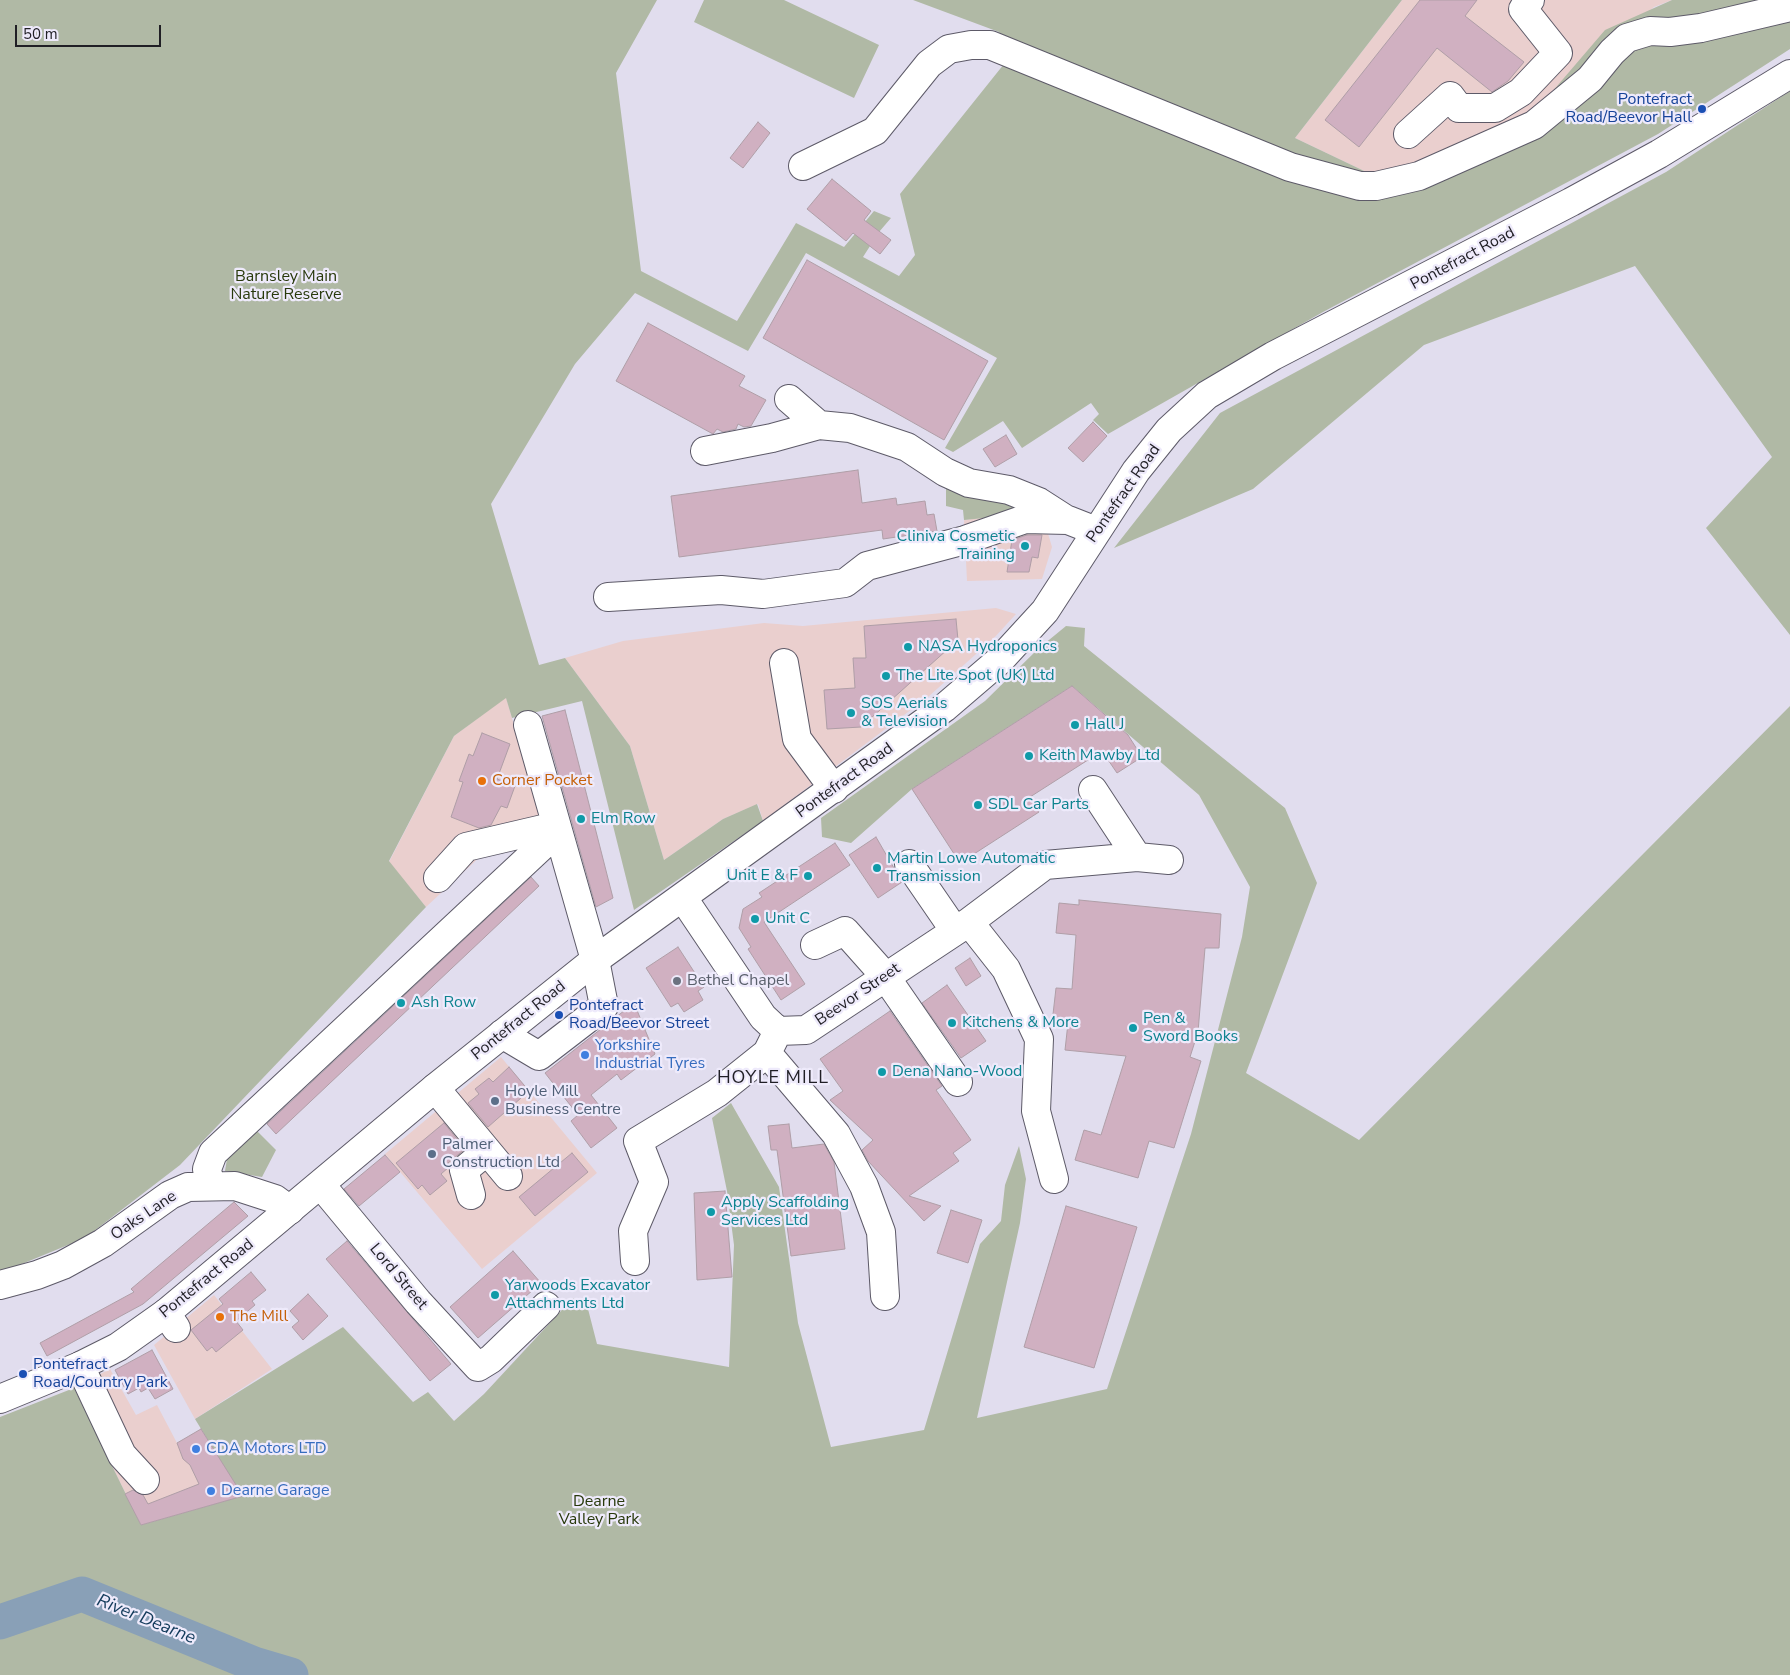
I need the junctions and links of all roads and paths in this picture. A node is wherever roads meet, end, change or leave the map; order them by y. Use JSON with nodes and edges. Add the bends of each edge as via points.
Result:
{"nodes":[{"id":1,"x":1530,"y":0,"type":"edge"},
{"id":2,"x":1790,"y":7,"type":"edge"},
{"id":3,"x":1790,"y":74,"type":"edge"},
{"id":4,"x":1408,"y":134,"type":"dead end"},
{"id":5,"x":803,"y":166,"type":"dead end"},
{"id":6,"x":789,"y":399,"type":"dead end"},
{"id":7,"x":819,"y":425,"type":"junction"},
{"id":8,"x":705,"y":451,"type":"dead end"},
{"id":9,"x":1068,"y":520,"type":"junction"},
{"id":10,"x":1096,"y":531,"type":"junction"},
{"id":11,"x":608,"y":597,"type":"dead end"},
{"id":12,"x":784,"y":663,"type":"dead end"},
{"id":13,"x":528,"y":725,"type":"dead end"},
{"id":14,"x":834,"y":788,"type":"junction"},
{"id":15,"x":1092,"y":790,"type":"dead end"},
{"id":16,"x":557,"y":832,"type":"junction"},
{"id":17,"x":1137,"y":857,"type":"junction"},
{"id":18,"x":1169,"y":860,"type":"dead end"},
{"id":19,"x":909,"y":864,"type":"dead end"},
{"id":20,"x":438,"y":878,"type":"dead end"},
{"id":21,"x":683,"y":898,"type":"junction"},
{"id":22,"x":962,"y":926,"type":"junction"},
{"id":23,"x":815,"y":944,"type":"dead end"},
{"id":24,"x":595,"y":960,"type":"junction"},
{"id":25,"x":885,"y":976,"type":"junction"},
{"id":26,"x":502,"y":1034,"type":"junction"},
{"id":27,"x":772,"y":1042,"type":"junction"},
{"id":28,"x":958,"y":1082,"type":"dead end"},
{"id":29,"x":434,"y":1088,"type":"junction"},
{"id":30,"x":487,"y":1151,"type":"junction"},
{"id":31,"x":508,"y":1176,"type":"dead end"},
{"id":32,"x":1054,"y":1179,"type":"dead end"},
{"id":33,"x":321,"y":1185,"type":"junction"},
{"id":34,"x":210,"y":1186,"type":"junction"},
{"id":35,"x":471,"y":1195,"type":"dead end"},
{"id":36,"x":290,"y":1210,"type":"junction"},
{"id":37,"x":635,"y":1261,"type":"dead end"},
{"id":38,"x":0,"y":1285,"type":"edge"},
{"id":39,"x":885,"y":1296,"type":"dead end"},
{"id":40,"x":546,"y":1306,"type":"dead end"},
{"id":41,"x":80,"y":1366,"type":"junction"},
{"id":42,"x":0,"y":1399,"type":"edge"},
{"id":43,"x":145,"y":1480,"type":"dead end"}],
"edges":[{"from":1,"to":4,"type":"main road","via":[[1523,10],[1558,53],[1521,92],[1495,108],[1459,108],[1450,96]]},
{"from":2,"to":5,"type":"main road","via":[[1701,28],[1650,31],[1627,38],[1590,79],[1534,125],[1419,176],[1376,186],[1354,185],[1290,167],[990,45],[971,44],[950,49],[929,64],[875,131]]},
{"from":3,"to":10,"type":"main road","name":"Pontefract Road","via":[[1667,149],[1571,202],[1230,379],[1206,395],[1169,430],[1136,471]]},
{"from":6,"to":7,"type":"main road"},
{"from":7,"to":8,"type":"main road"},
{"from":7,"to":9,"type":"main road","via":[[850,428],[907,447],[945,472],[969,483],[1009,490],[1039,502]]},
{"from":9,"to":10,"type":"main road"},
{"from":9,"to":11,"type":"main road","via":[[1025,519],[965,540],[867,566],[845,583],[763,594],[721,590]]},
{"from":10,"to":14,"type":"main road","name":"Pontefract Road","via":[[1045,611],[1000,660],[944,708]]},
{"from":12,"to":14,"type":"main road","via":[[797,739]]},
{"from":13,"to":16,"type":"main road"},
{"from":14,"to":21,"type":"main road","name":"Pontefract Road"},
{"from":15,"to":17,"type":"main road"},
{"from":16,"to":20,"type":"main road","via":[[544,829],[466,847]]},
{"from":16,"to":24,"type":"main road"},
{"from":16,"to":34,"type":"main road","via":[[213,1153],[206,1169]]},
{"from":17,"to":18,"type":"main road","name":"Beevor Street"},
{"from":17,"to":22,"type":"main road","name":"Beevor Street","via":[[1045,865]]},
{"from":19,"to":22,"type":"main road"},
{"from":21,"to":24,"type":"main road","name":"Pontefract Road"},
{"from":21,"to":27,"type":"main road","via":[[763,1016]]},
{"from":22,"to":25,"type":"main road","name":"Beevor Street"},
{"from":22,"to":32,"type":"main road","via":[[1006,969],[1039,1039],[1036,1111]]},
{"from":23,"to":25,"type":"main road","via":[[845,931]]},
{"from":24,"to":26,"type":"main road","name":"Pontefract Road"},
{"from":24,"to":26,"type":"main road","via":[[604,1006],[539,1056]]},
{"from":25,"to":27,"type":"main road","name":"Beevor Street","via":[[806,1030]]},
{"from":25,"to":28,"type":"main road"},
{"from":26,"to":29,"type":"main road","name":"Pontefract Road"},
{"from":27,"to":37,"type":"main road","via":[[714,1096],[638,1141],[654,1182],[633,1232]]},
{"from":27,"to":39,"type":"main road","via":[[836,1134],[864,1186],[881,1232]]},
{"from":29,"to":30,"type":"main road"},
{"from":29,"to":33,"type":"main road","name":"Pontefract Road"},
{"from":30,"to":31,"type":"main road"},
{"from":30,"to":35,"type":"main road","via":[[464,1170]]},
{"from":33,"to":36,"type":"main road","name":"Pontefract Road"},
{"from":33,"to":40,"type":"main road","name":"Lord Street","via":[[418,1302],[478,1367],[491,1359]]},
{"from":34,"to":36,"type":"main road","name":"Oaks Lane","via":[[235,1186],[258,1192]]},
{"from":34,"to":38,"type":"main road","name":"Oaks Lane","via":[[188,1187],[170,1195],[103,1242],[63,1265]]},
{"from":36,"to":41,"type":"main road","name":"Pontefract Road","via":[[171,1321]]},
{"from":41,"to":42,"type":"main road","name":"Pontefract Road"},
{"from":41,"to":43,"type":"main road","via":[[122,1455]]}]}
